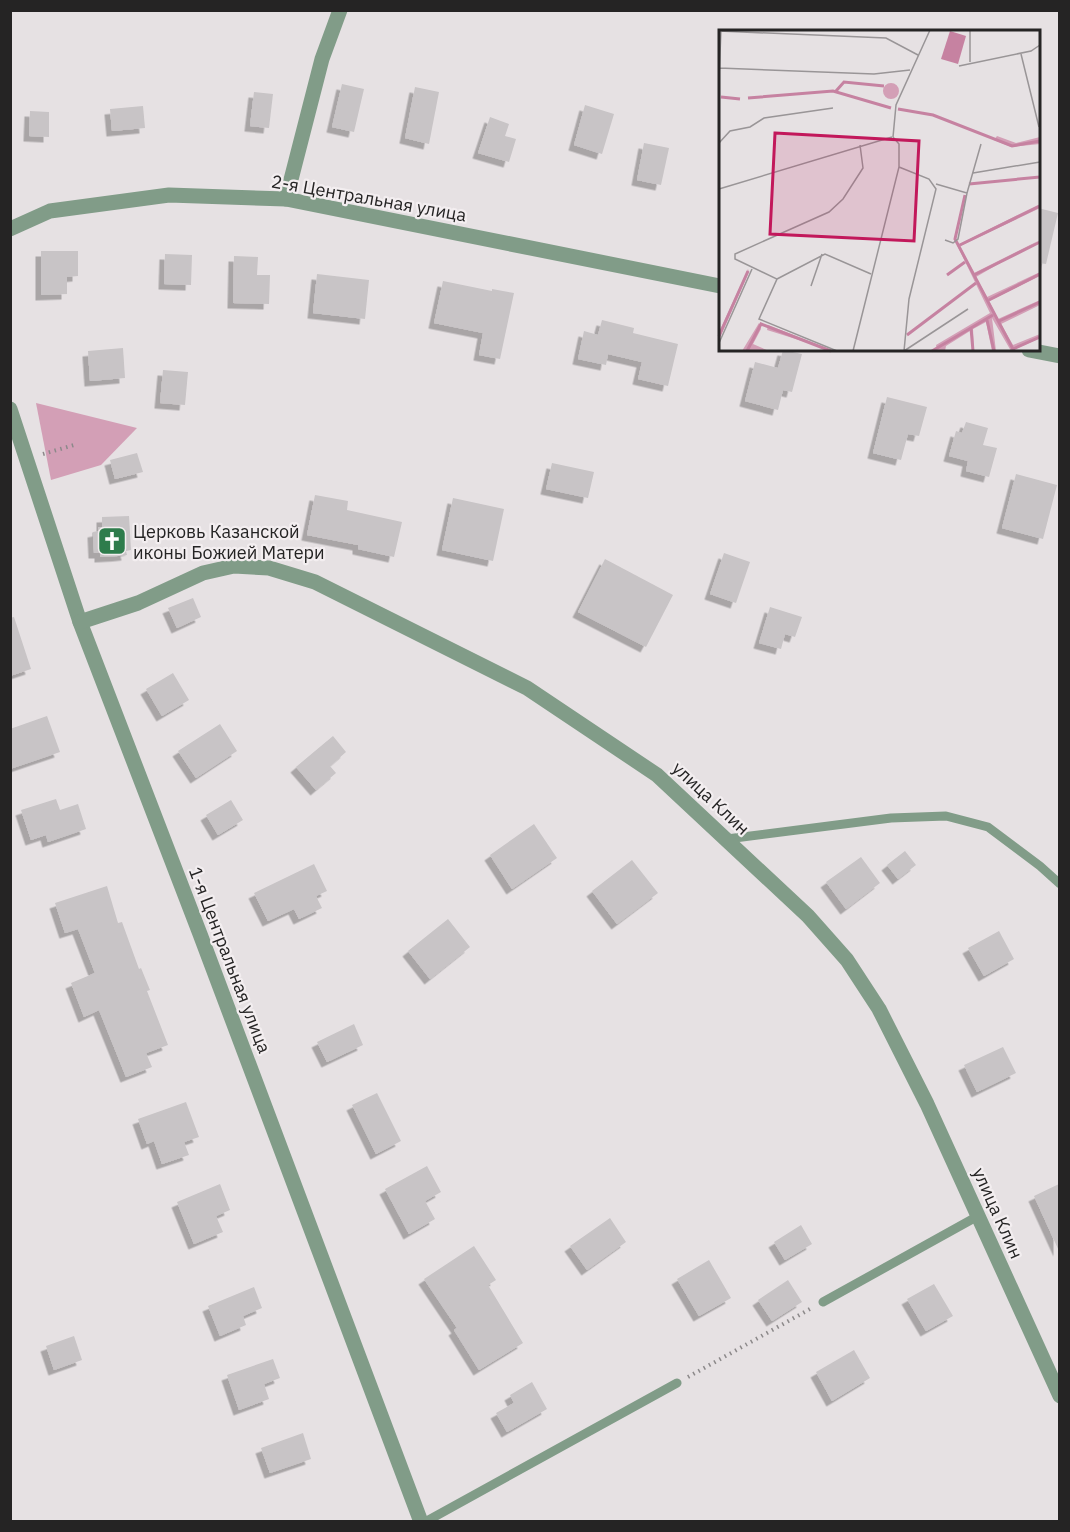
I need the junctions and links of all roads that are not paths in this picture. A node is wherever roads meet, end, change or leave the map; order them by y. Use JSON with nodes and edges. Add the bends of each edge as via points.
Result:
{"nodes":[{"id":1,"x":340,"y":10,"type":"edge"},
{"id":2,"x":286,"y":200,"type":"junction"},
{"id":3,"x":10,"y":229,"type":"edge"},
{"id":4,"x":719,"y":286,"type":"edge"},
{"id":5,"x":1034,"y":351,"type":"edge"},
{"id":6,"x":1059,"y":356,"type":"edge"},
{"id":7,"x":10,"y":409,"type":"edge"},
{"id":8,"x":80,"y":622,"type":"junction"},
{"id":9,"x":726,"y":838,"type":"junction"},
{"id":10,"x":1059,"y":884,"type":"edge"},
{"id":11,"x":978,"y":1216,"type":"junction"},
{"id":12,"x":823,"y":1302,"type":"road end"},
{"id":13,"x":677,"y":1383,"type":"road end"},
{"id":14,"x":1059,"y":1396,"type":"edge"},
{"id":15,"x":423,"y":1521,"type":"edge"}],
"edges":[{"from":1,"to":2,"type":"street","via":[[322,59]]},
{"from":2,"to":3,"type":"street","name":"2-я Центральная улица","via":[[169,195],[50,211]]},
{"from":2,"to":4,"type":"street","name":"2-я Центральная улица"},
{"from":5,"to":6,"type":"street"},
{"from":7,"to":8,"type":"street","name":"1-я Центральная улица"},
{"from":8,"to":9,"type":"street","name":"улица Клин","via":[[138,603],[203,573],[234,566],[269,568],[315,582],[527,688],[657,775]]},
{"from":8,"to":15,"type":"street","name":"1-я Центральная улица"},
{"from":9,"to":10,"type":"lane","via":[[891,818],[946,816],[988,827]]},
{"from":9,"to":11,"type":"street","name":"улица Клин","via":[[808,916],[847,960],[879,1009]]},
{"from":11,"to":12,"type":"lane"},
{"from":11,"to":14,"type":"street","name":"улица Клин"},
{"from":13,"to":15,"type":"lane"}]}
